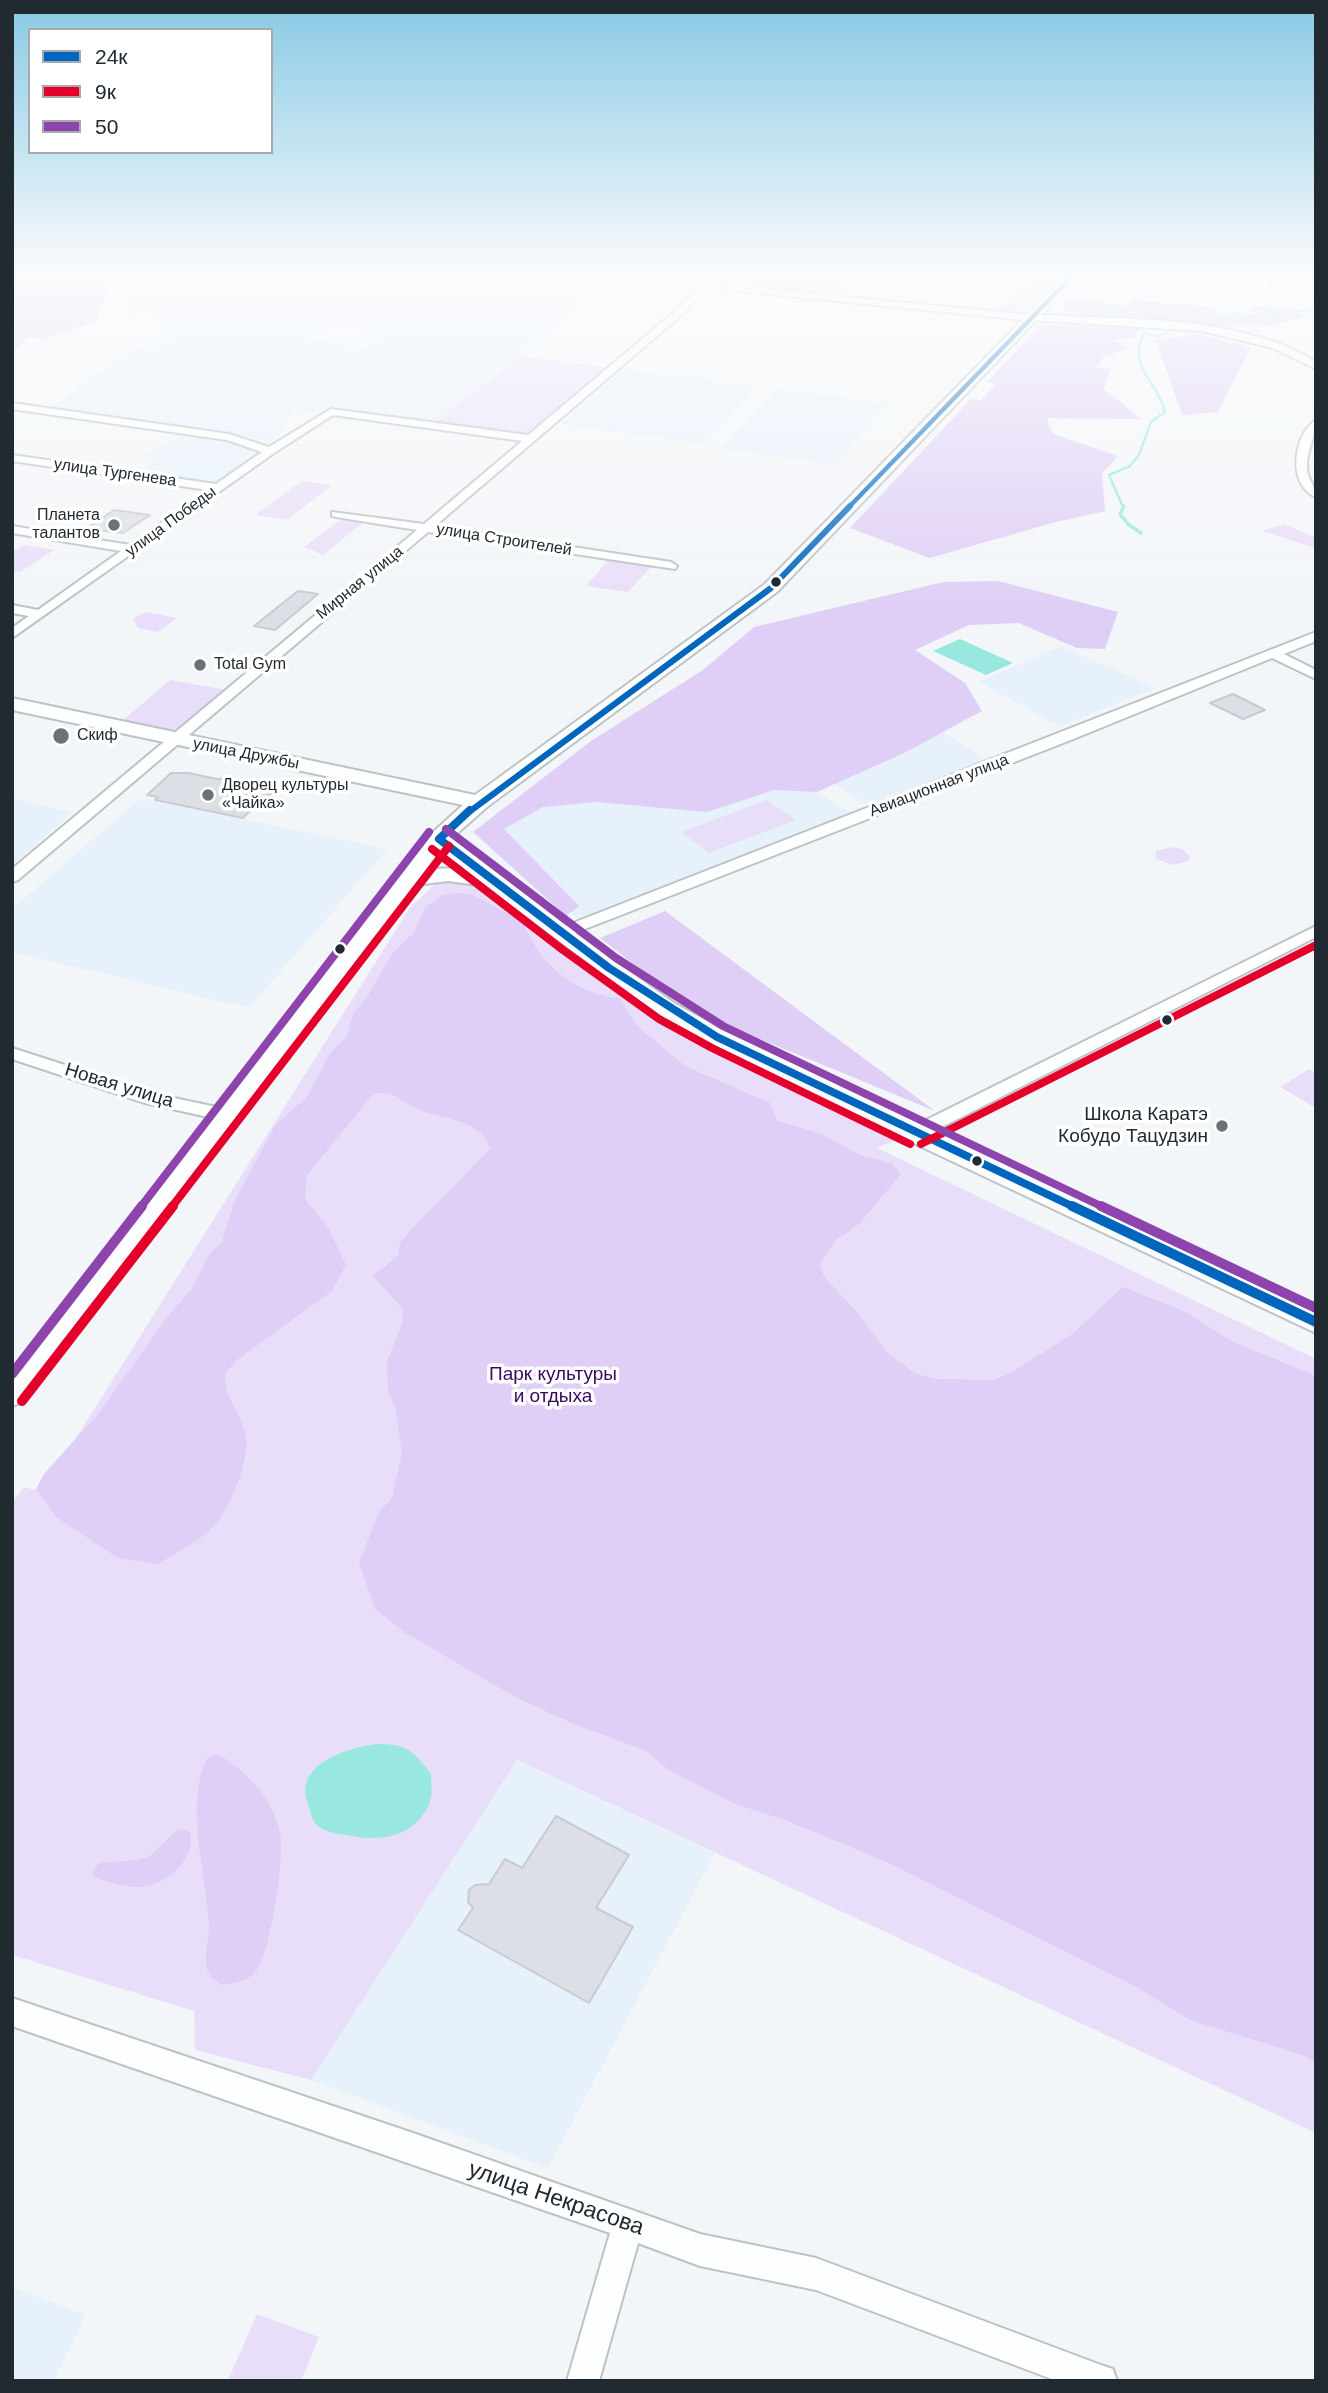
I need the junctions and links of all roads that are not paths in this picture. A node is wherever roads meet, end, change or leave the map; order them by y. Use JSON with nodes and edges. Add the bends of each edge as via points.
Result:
{"nodes":[{"id":1,"x":595,"y":385,"type":"edge"},
{"id":2,"x":966,"y":385,"type":"edge"},
{"id":3,"x":12,"y":406,"type":"edge"},
{"id":4,"x":1316,"y":423,"type":"edge"},
{"id":5,"x":531,"y":439,"type":"junction"},
{"id":6,"x":270,"y":452,"type":"junction"},
{"id":7,"x":12,"y":458,"type":"edge"},
{"id":8,"x":218,"y":488,"type":"junction"},
{"id":9,"x":1316,"y":494,"type":"edge"},
{"id":10,"x":336,"y":514,"type":"dead end"},
{"id":11,"x":426,"y":528,"type":"junction"},
{"id":12,"x":12,"y":529,"type":"edge"},
{"id":13,"x":132,"y":549,"type":"junction"},
{"id":14,"x":671,"y":566,"type":"dead end"},
{"id":15,"x":12,"y":609,"type":"edge"},
{"id":16,"x":41,"y":614,"type":"junction"},
{"id":17,"x":12,"y":634,"type":"edge"},
{"id":18,"x":1316,"y":636,"type":"edge"},
{"id":19,"x":1273,"y":654,"type":"junction"},
{"id":20,"x":1316,"y":674,"type":"edge"},
{"id":21,"x":12,"y":704,"type":"edge"},
{"id":22,"x":174,"y":739,"type":"junction"},
{"id":23,"x":479,"y":802,"type":"junction"},
{"id":24,"x":439,"y":839,"type":"junction"},
{"id":25,"x":12,"y":877,"type":"edge"},
{"id":26,"x":407,"y":880,"type":"junction"},
{"id":27,"x":494,"y":881,"type":"junction"},
{"id":28,"x":1316,"y":931,"type":"edge"},
{"id":29,"x":561,"y":933,"type":"junction"},
{"id":30,"x":12,"y":1053,"type":"edge"},
{"id":31,"x":226,"y":1115,"type":"junction"},
{"id":32,"x":915,"y":1133,"type":"junction"},
{"id":33,"x":1316,"y":1322,"type":"edge"},
{"id":34,"x":12,"y":1394,"type":"edge"},
{"id":35,"x":12,"y":2012,"type":"edge"},
{"id":36,"x":628,"y":2224,"type":"junction"},
{"id":37,"x":583,"y":2381,"type":"edge"},
{"id":38,"x":1101,"y":2381,"type":"edge"}],
"edges":[{"from":1,"to":5,"type":"street","name":"Мирная улица"},
{"from":2,"to":23,"type":"main road","via":[[771,588]]},
{"from":3,"to":6,"type":"street","via":[[229,437]]},
{"from":4,"to":9,"type":"street","via":[[1300,458],[1305,480]]},
{"from":5,"to":6,"type":"street","name":"улица Победы","via":[[331,412]]},
{"from":5,"to":11,"type":"street","name":"Мирная улица"},
{"from":6,"to":8,"type":"street","name":"улица Победы"},
{"from":7,"to":8,"type":"street","name":"улица Тургенева"},
{"from":8,"to":13,"type":"street","name":"улица Победы"},
{"from":10,"to":11,"type":"street","name":"улица Строителей"},
{"from":11,"to":14,"type":"street","name":"улица Строителей"},
{"from":11,"to":22,"type":"street","name":"Мирная улица"},
{"from":12,"to":13,"type":"street"},
{"from":13,"to":16,"type":"street","name":"улица Победы"},
{"from":15,"to":16,"type":"street"},
{"from":16,"to":17,"type":"street","name":"улица Победы"},
{"from":18,"to":19,"type":"street","name":"Авиационная улица"},
{"from":19,"to":20,"type":"street"},
{"from":19,"to":29,"type":"street","name":"Авиационная улица"},
{"from":21,"to":22,"type":"main road","name":"улица Дружбы"},
{"from":22,"to":23,"type":"main road","name":"улица Дружбы"},
{"from":22,"to":25,"type":"street","name":"Мирная улица"},
{"from":23,"to":24,"type":"main road"},
{"from":24,"to":26,"type":"main road"},
{"from":24,"to":27,"type":"main road"},
{"from":26,"to":27,"type":"main road","via":[[439,873]]},
{"from":26,"to":31,"type":"main road"},
{"from":27,"to":29,"type":"main road"},
{"from":28,"to":32,"type":"street"},
{"from":29,"to":32,"type":"main road","via":[[665,1009]]},
{"from":30,"to":31,"type":"street","name":"Новая улица","via":[[151,1099]]},
{"from":31,"to":34,"type":"main road"},
{"from":32,"to":33,"type":"main road"},
{"from":35,"to":36,"type":"street","name":"улица Некрасова"},
{"from":36,"to":37,"type":"street"},
{"from":36,"to":38,"type":"street","name":"улица Некрасова","via":[[711,2253],[816,2274]]}]}
